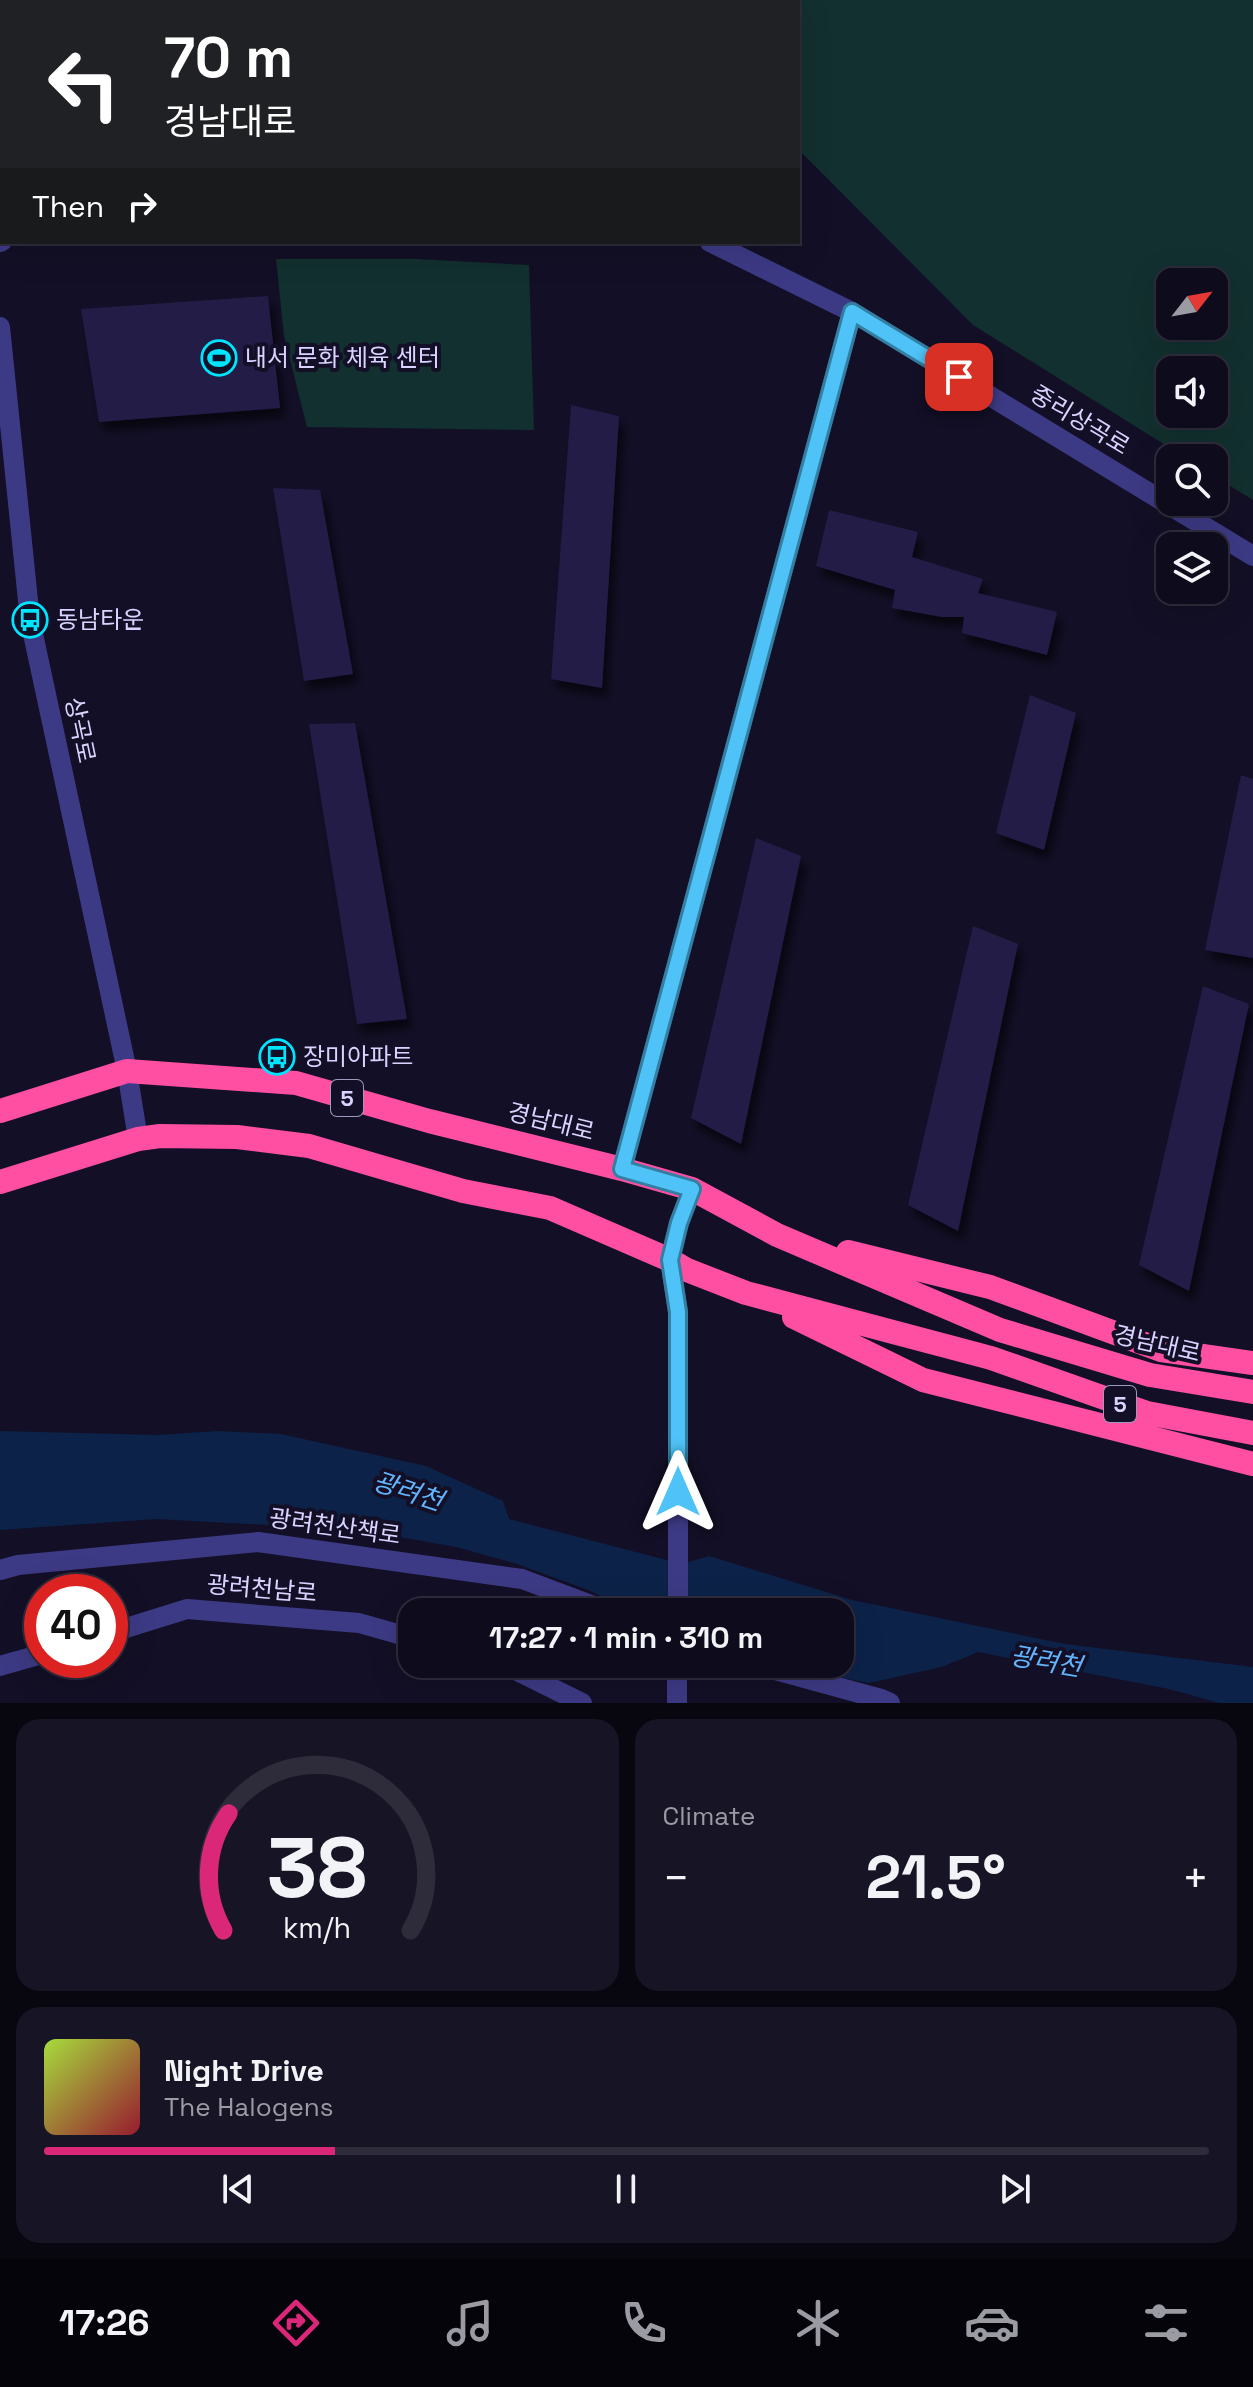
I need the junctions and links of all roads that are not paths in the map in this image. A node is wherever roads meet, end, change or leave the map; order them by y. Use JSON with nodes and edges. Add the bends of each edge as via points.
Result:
{"nodes":[{"id":1,"x":714,"y":244,"type":"edge"},
{"id":2,"x":852,"y":312,"type":"junction"},
{"id":3,"x":0,"y":327,"type":"edge"},
{"id":4,"x":1253,"y":556,"type":"edge"},
{"id":5,"x":127,"y":1071,"type":"junction"},
{"id":6,"x":0,"y":1111,"type":"edge"},
{"id":7,"x":138,"y":1139,"type":"junction"},
{"id":8,"x":622,"y":1169,"type":"junction"},
{"id":9,"x":0,"y":1182,"type":"edge"},
{"id":10,"x":692,"y":1189,"type":"junction"},
{"id":11,"x":777,"y":1235,"type":"junction"},
{"id":12,"x":670,"y":1260,"type":"junction"},
{"id":13,"x":746,"y":1293,"type":"junction"},
{"id":14,"x":1253,"y":1363,"type":"edge"},
{"id":15,"x":1253,"y":1392,"type":"edge"},
{"id":16,"x":1253,"y":1433,"type":"edge"},
{"id":17,"x":1253,"y":1464,"type":"edge"},
{"id":18,"x":0,"y":1570,"type":"edge"},
{"id":19,"x":573,"y":1598,"type":"edge"},
{"id":20,"x":678,"y":1598,"type":"edge"},
{"id":21,"x":128,"y":1627,"type":"edge"},
{"id":22,"x":398,"y":1634,"type":"edge"},
{"id":23,"x":24,"y":1659,"type":"edge"},
{"id":24,"x":0,"y":1666,"type":"edge"},
{"id":25,"x":531,"y":1678,"type":"edge"},
{"id":26,"x":677,"y":1678,"type":"edge"},
{"id":27,"x":804,"y":1678,"type":"edge"},
{"id":28,"x":582,"y":1703,"type":"edge"},
{"id":29,"x":677,"y":1703,"type":"edge"},
{"id":30,"x":890,"y":1703,"type":"edge"}],
"edges":[{"from":1,"to":2,"type":"street","name":"중리상곡로"},
{"from":2,"to":4,"type":"street","name":"중리상곡로"},
{"from":2,"to":8,"type":"street"},
{"from":3,"to":5,"type":"street","name":"상곡로","via":[[30,620]]},
{"from":5,"to":6,"type":"highway","name":"경남대로","number":"5"},
{"from":5,"to":7,"type":"street","name":"상곡로"},
{"from":5,"to":8,"type":"highway","name":"경남대로","number":"5","via":[[296,1083]]},
{"from":7,"to":9,"type":"highway","number":"5"},
{"from":7,"to":12,"type":"highway","number":"5","via":[[237,1137],[309,1146],[463,1191],[550,1208]]},
{"from":8,"to":10,"type":"highway","name":"경남대로","number":"5"},
{"from":10,"to":11,"type":"highway","name":"경남대로","number":"5"},
{"from":10,"to":12,"type":"street"},
{"from":11,"to":14,"type":"highway","via":[[990,1287],[1161,1350]]},
{"from":11,"to":15,"type":"highway","name":"경남대로","number":"5","via":[[1000,1330],[1150,1375]]},
{"from":12,"to":13,"type":"highway","number":"5"},
{"from":12,"to":20,"type":"street","via":[[678,1312]]},
{"from":13,"to":16,"type":"highway","number":"5","via":[[991,1358],[1147,1413]]},
{"from":13,"to":17,"type":"highway","via":[[923,1380]]},
{"from":18,"to":19,"type":"street","name":"광려천산책로","via":[[258,1542],[522,1579]]},
{"from":21,"to":22,"type":"street","name":"광려천남로","via":[[187,1609],[359,1623]]},
{"from":23,"to":24,"type":"street"},
{"from":25,"to":28,"type":"street"},
{"from":26,"to":29,"type":"street"},
{"from":27,"to":30,"type":"street"}]}
